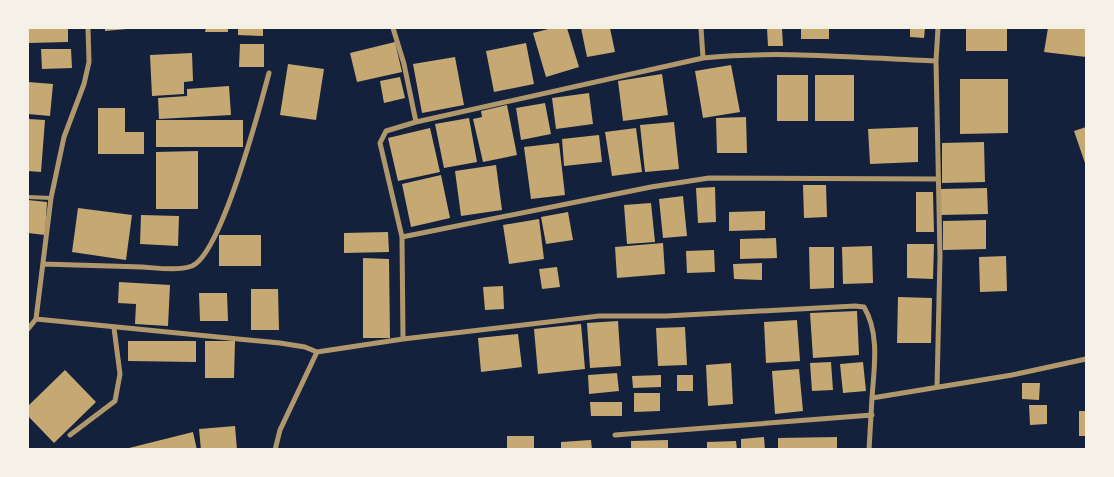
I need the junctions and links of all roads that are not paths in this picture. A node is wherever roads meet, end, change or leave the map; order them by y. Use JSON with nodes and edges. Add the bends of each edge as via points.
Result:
{"nodes":[{"id":1,"x":88,"y":28,"type":"edge"},
{"id":2,"x":393,"y":28,"type":"edge"},
{"id":3,"x":701,"y":28,"type":"edge"},
{"id":4,"x":938,"y":28,"type":"edge"},
{"id":5,"x":703,"y":58,"type":"junction"},
{"id":6,"x":936,"y":61,"type":"junction"},
{"id":7,"x":269,"y":73,"type":"dead end"},
{"id":8,"x":416,"y":122,"type":"junction"},
{"id":9,"x":937,"y":179,"type":"junction"},
{"id":10,"x":28,"y":197,"type":"edge"},
{"id":11,"x":51,"y":198,"type":"junction"},
{"id":12,"x":402,"y":236,"type":"junction"},
{"id":13,"x":43,"y":264,"type":"junction"},
{"id":14,"x":36,"y":318,"type":"junction"},
{"id":15,"x":28,"y":328,"type":"edge"},
{"id":16,"x":114,"y":328,"type":"junction"},
{"id":17,"x":404,"y":340,"type":"junction"},
{"id":18,"x":317,"y":352,"type":"junction"},
{"id":19,"x":1086,"y":359,"type":"edge"},
{"id":20,"x":937,"y":386,"type":"junction"},
{"id":21,"x":872,"y":398,"type":"junction"},
{"id":22,"x":872,"y":415,"type":"junction"},
{"id":23,"x":70,"y":435,"type":"dead end"},
{"id":24,"x":615,"y":435,"type":"dead end"},
{"id":25,"x":275,"y":450,"type":"edge"},
{"id":26,"x":869,"y":450,"type":"edge"}],
"edges":[{"from":1,"to":11,"type":"street","via":[[87,69],[64,137]]},
{"from":2,"to":8,"type":"street"},
{"from":3,"to":5,"type":"street"},
{"from":4,"to":6,"type":"street"},
{"from":5,"to":6,"type":"street","via":[[786,55]]},
{"from":5,"to":8,"type":"street"},
{"from":6,"to":9,"type":"street"},
{"from":7,"to":13,"type":"street","via":[[249,144],[223,215],[210,246],[199,261],[190,266],[165,268]]},
{"from":8,"to":12,"type":"street","via":[[393,127],[381,138]]},
{"from":9,"to":12,"type":"street","via":[[709,178]]},
{"from":9,"to":20,"type":"street","via":[[940,256]]},
{"from":10,"to":11,"type":"lane"},
{"from":11,"to":13,"type":"street"},
{"from":12,"to":17,"type":"street"},
{"from":13,"to":14,"type":"street"},
{"from":14,"to":15,"type":"street"},
{"from":14,"to":16,"type":"street"},
{"from":16,"to":18,"type":"street","via":[[280,343]]},
{"from":16,"to":23,"type":"street","via":[[120,374],[115,401]]},
{"from":17,"to":18,"type":"street"},
{"from":17,"to":21,"type":"street","via":[[599,316],[666,316],[855,306],[864,308],[873,330]]},
{"from":18,"to":25,"type":"street","via":[[280,430]]},
{"from":19,"to":20,"type":"street","via":[[1012,375]]},
{"from":20,"to":21,"type":"street"},
{"from":21,"to":22,"type":"street"},
{"from":22,"to":24,"type":"street"},
{"from":22,"to":26,"type":"street"}]}
